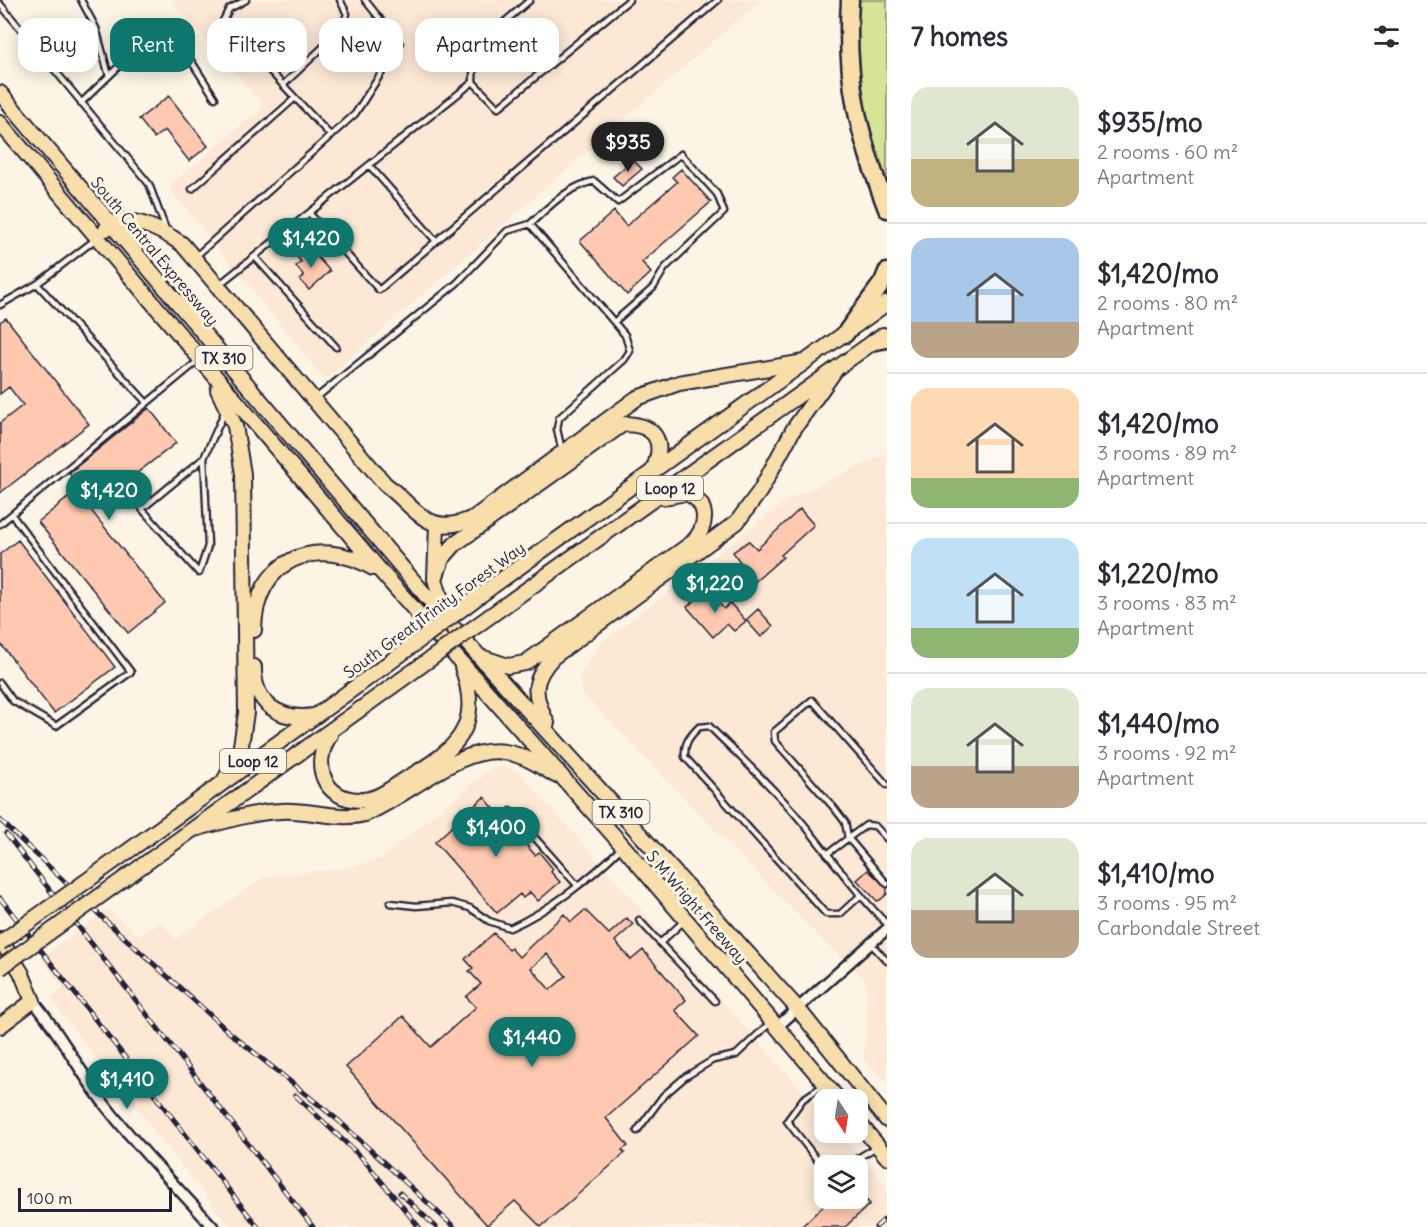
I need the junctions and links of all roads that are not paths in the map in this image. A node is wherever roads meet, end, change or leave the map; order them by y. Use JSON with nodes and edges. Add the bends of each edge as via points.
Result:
{"nodes":[{"id":1,"x":81,"y":0,"type":"edge"},
{"id":2,"x":246,"y":0,"type":"edge"},
{"id":3,"x":340,"y":0,"type":"edge"},
{"id":4,"x":365,"y":0,"type":"edge"},
{"id":5,"x":530,"y":0,"type":"edge"},
{"id":6,"x":629,"y":0,"type":"edge"},
{"id":7,"x":718,"y":0,"type":"edge"},
{"id":8,"x":850,"y":0,"type":"edge"},
{"id":9,"x":0,"y":4,"type":"edge"},
{"id":10,"x":109,"y":76,"type":"junction"},
{"id":11,"x":472,"y":82,"type":"junction"},
{"id":12,"x":283,"y":85,"type":"junction"},
{"id":13,"x":0,"y":93,"type":"edge"},
{"id":14,"x":215,"y":98,"type":"dead end"},
{"id":15,"x":295,"y":98,"type":"junction"},
{"id":16,"x":81,"y":103,"type":"junction"},
{"id":17,"x":0,"y":124,"type":"edge"},
{"id":18,"x":331,"y":136,"type":"junction"},
{"id":19,"x":369,"y":165,"type":"junction"},
{"id":20,"x":192,"y":189,"type":"dead end"},
{"id":21,"x":887,"y":209,"type":"edge"},
{"id":22,"x":310,"y":214,"type":"junction"},
{"id":23,"x":530,"y":224,"type":"junction"},
{"id":24,"x":111,"y":225,"type":"junction"},
{"id":25,"x":168,"y":235,"type":"junction"},
{"id":26,"x":96,"y":238,"type":"junction"},
{"id":27,"x":436,"y":242,"type":"junction"},
{"id":28,"x":194,"y":257,"type":"junction"},
{"id":29,"x":255,"y":257,"type":"junction"},
{"id":30,"x":887,"y":272,"type":"edge"},
{"id":31,"x":37,"y":284,"type":"junction"},
{"id":32,"x":218,"y":286,"type":"junction"},
{"id":33,"x":887,"y":303,"type":"edge"},
{"id":34,"x":0,"y":305,"type":"edge"},
{"id":35,"x":614,"y":322,"type":"junction"},
{"id":36,"x":845,"y":334,"type":"junction"},
{"id":37,"x":883,"y":338,"type":"edge"},
{"id":38,"x":336,"y":346,"type":"dead end"},
{"id":39,"x":201,"y":361,"type":"junction"},
{"id":40,"x":805,"y":362,"type":"junction"},
{"id":41,"x":836,"y":369,"type":"junction"},
{"id":42,"x":314,"y":400,"type":"junction"},
{"id":43,"x":146,"y":402,"type":"junction"},
{"id":44,"x":227,"y":406,"type":"junction"},
{"id":45,"x":562,"y":452,"type":"junction"},
{"id":46,"x":204,"y":458,"type":"junction"},
{"id":47,"x":651,"y":475,"type":"junction"},
{"id":48,"x":650,"y":502,"type":"junction"},
{"id":49,"x":12,"y":515,"type":"junction"},
{"id":50,"x":0,"y":524,"type":"edge"},
{"id":51,"x":437,"y":528,"type":"junction"},
{"id":52,"x":473,"y":530,"type":"junction"},
{"id":53,"x":384,"y":575,"type":"junction"},
{"id":54,"x":435,"y":579,"type":"junction"},
{"id":55,"x":449,"y":623,"type":"junction"},
{"id":56,"x":480,"y":656,"type":"junction"},
{"id":57,"x":459,"y":659,"type":"junction"},
{"id":58,"x":0,"y":683,"type":"edge"},
{"id":59,"x":316,"y":716,"type":"junction"},
{"id":60,"x":334,"y":730,"type":"junction"},
{"id":61,"x":556,"y":740,"type":"junction"},
{"id":62,"x":224,"y":781,"type":"junction"},
{"id":63,"x":567,"y":782,"type":"junction"},
{"id":64,"x":887,"y":785,"type":"edge"},
{"id":65,"x":511,"y":811,"type":"dead end"},
{"id":66,"x":194,"y":829,"type":"junction"},
{"id":67,"x":848,"y":838,"type":"junction"},
{"id":68,"x":887,"y":839,"type":"edge"},
{"id":69,"x":623,"y":846,"type":"junction"},
{"id":70,"x":827,"y":854,"type":"junction"},
{"id":71,"x":887,"y":884,"type":"edge"},
{"id":72,"x":577,"y":885,"type":"junction"},
{"id":73,"x":861,"y":895,"type":"junction"},
{"id":74,"x":390,"y":903,"type":"dead end"},
{"id":75,"x":639,"y":920,"type":"dead end"},
{"id":76,"x":686,"y":920,"type":"junction"},
{"id":77,"x":887,"y":924,"type":"edge"},
{"id":78,"x":887,"y":929,"type":"edge"},
{"id":79,"x":0,"y":941,"type":"edge"},
{"id":80,"x":660,"y":943,"type":"junction"},
{"id":81,"x":871,"y":944,"type":"junction"},
{"id":82,"x":887,"y":961,"type":"edge"},
{"id":83,"x":0,"y":968,"type":"edge"},
{"id":84,"x":33,"y":1001,"type":"junction"},
{"id":85,"x":715,"y":1001,"type":"dead end"},
{"id":86,"x":798,"y":1009,"type":"junction"},
{"id":87,"x":776,"y":1023,"type":"junction"},
{"id":88,"x":0,"y":1026,"type":"edge"},
{"id":89,"x":826,"y":1084,"type":"junction"},
{"id":90,"x":830,"y":1089,"type":"edge"},
{"id":91,"x":887,"y":1120,"type":"edge"},
{"id":92,"x":637,"y":1131,"type":"dead end"},
{"id":93,"x":868,"y":1134,"type":"edge"},
{"id":94,"x":882,"y":1151,"type":"edge"},
{"id":95,"x":814,"y":1156,"type":"edge"},
{"id":96,"x":868,"y":1157,"type":"edge"},
{"id":97,"x":213,"y":1227,"type":"edge"}],
"edges":[{"from":1,"to":10,"type":"lane","via":[[96,28]]},
{"from":2,"to":12,"type":"lane","via":[[229,9],[223,21]]},
{"from":3,"to":12,"type":"lane","via":[[347,14],[341,30]]},
{"from":4,"to":18,"type":"lane","via":[[400,44],[355,114]]},
{"from":5,"to":11,"type":"lane","via":[[474,48]]},
{"from":6,"to":11,"type":"lane","via":[[498,108]]},
{"from":7,"to":27,"type":"lane"},
{"from":8,"to":21,"type":"highway","via":[[848,61],[855,115]]},
{"from":9,"to":16,"type":"lane"},
{"from":10,"to":14,"type":"lane","via":[[153,41],[170,36],[179,42]]},
{"from":10,"to":16,"type":"lane"},
{"from":11,"to":19,"type":"lane"},
{"from":12,"to":15,"type":"lane"},
{"from":13,"to":24,"type":"main road","name":"South Central Expressway","number":"TX 310"},
{"from":15,"to":18,"type":"lane"},
{"from":15,"to":20,"type":"lane"},
{"from":16,"to":25,"type":"lane","via":[[149,184]]},
{"from":17,"to":26,"type":"main road","number":"TX 310"},
{"from":18,"to":28,"type":"lane"},
{"from":19,"to":22,"type":"lane"},
{"from":19,"to":27,"type":"lane"},
{"from":22,"to":27,"type":"lane","via":[[379,290]]},
{"from":22,"to":29,"type":"lane"},
{"from":23,"to":35,"type":"lane"},
{"from":23,"to":35,"type":"lane","via":[[566,192],[594,181],[618,202],[681,154],[717,194],[724,212],[665,268],[653,288]]},
{"from":23,"to":42,"type":"lane","via":[[507,231],[457,283]]},
{"from":24,"to":25,"type":"main road","via":[[133,222]]},
{"from":24,"to":26,"type":"main road"},
{"from":24,"to":55,"type":"main road","name":"South Central Expressway","number":"TX 310"},
{"from":25,"to":28,"type":"main road"},
{"from":26,"to":31,"type":"lane"},
{"from":26,"to":39,"type":"main road","number":"TX 310"},
{"from":28,"to":32,"type":"main road"},
{"from":29,"to":32,"type":"lane"},
{"from":29,"to":38,"type":"lane"},
{"from":30,"to":36,"type":"highway"},
{"from":31,"to":34,"type":"lane"},
{"from":31,"to":43,"type":"lane"},
{"from":32,"to":42,"type":"main road"},
{"from":33,"to":36,"type":"main road","name":"South Great Trinity Forest Way","number":"Loop 12"},
{"from":35,"to":45,"type":"lane","via":[[625,335],[630,351],[559,418],[556,429]]},
{"from":36,"to":40,"type":"main road","name":"South Great Trinity Forest Way","number":"Loop 12"},
{"from":37,"to":41,"type":"main road","number":"Loop 12"},
{"from":39,"to":43,"type":"lane"},
{"from":39,"to":44,"type":"main road"},
{"from":39,"to":53,"type":"main road","number":"TX 310"},
{"from":40,"to":45,"type":"main road","via":[[651,391]]},
{"from":40,"to":47,"type":"main road","name":"South Great Trinity Forest Way","number":"Loop 12"},
{"from":41,"to":48,"type":"main road","number":"Loop 12"},
{"from":41,"to":61,"type":"main road","via":[[736,522],[544,667],[538,678],[537,702]]},
{"from":42,"to":51,"type":"main road","via":[[385,484]]},
{"from":43,"to":49,"type":"lane"},
{"from":44,"to":46,"type":"lane"},
{"from":44,"to":62,"type":"main road","via":[[235,426],[243,474],[246,713],[240,752]]},
{"from":45,"to":51,"type":"main road","via":[[475,517]]},
{"from":46,"to":46,"type":"lane","via":[[142,509],[199,573],[208,546]]},
{"from":47,"to":52,"type":"main road","via":[[660,453],[655,436],[642,425],[623,424]]},
{"from":47,"to":59,"type":"main road","name":"South Great Trinity Forest Way","number":"Loop 12","bridge":true},
{"from":48,"to":56,"type":"main road","via":[[678,492],[692,496],[704,508],[700,535],[525,663],[500,664]]},
{"from":48,"to":60,"type":"main road","number":"Loop 12","bridge":true},
{"from":49,"to":50,"type":"lane"},
{"from":49,"to":58,"type":"lane","via":[[131,672],[56,726],[13,701]]},
{"from":51,"to":52,"type":"main road","via":[[455,535]]},
{"from":51,"to":54,"type":"main road"},
{"from":52,"to":54,"type":"main road","via":[[442,559]]},
{"from":53,"to":57,"type":"main road","name":"S M Wright Freeway","number":"TX 310"},
{"from":53,"to":59,"type":"main road","via":[[342,553],[312,554],[283,566],[261,593],[254,613],[256,686],[275,712],[302,718]]},
{"from":54,"to":55,"type":"main road"},
{"from":55,"to":56,"type":"main road","name":"S M Wright Freeway","number":"TX 310"},
{"from":56,"to":61,"type":"main road","name":"S M Wright Freeway","number":"TX 310"},
{"from":57,"to":60,"type":"main road","via":[[470,705],[459,738],[443,757],[380,795],[353,799],[342,796],[328,784],[320,759],[322,747]]},
{"from":57,"to":63,"type":"main road","name":"S M Wright Freeway","number":"TX 310"},
{"from":59,"to":62,"type":"main road","name":"South Great Trinity Forest Way","number":"Loop 12"},
{"from":60,"to":66,"type":"main road","number":"Loop 12"},
{"from":61,"to":86,"type":"main road","name":"S M Wright Freeway","number":"TX 310"},
{"from":62,"to":79,"type":"main road","name":"South Great Trinity Forest Way","number":"Loop 12","bridge":true},
{"from":63,"to":66,"type":"main road","via":[[522,756],[488,751],[464,758],[365,814],[346,817],[282,811]]},
{"from":63,"to":69,"type":"main road","name":"S M Wright Freeway","number":"TX 310"},
{"from":64,"to":67,"type":"lane","via":[[812,700],[774,732],[775,741],[845,822]]},
{"from":65,"to":72,"type":"lane"},
{"from":66,"to":83,"type":"main road","number":"Loop 12","bridge":true},
{"from":67,"to":68,"type":"lane","via":[[866,825],[875,826]]},
{"from":67,"to":70,"type":"lane"},
{"from":67,"to":71,"type":"lane"},
{"from":69,"to":72,"type":"lane","via":[[602,868]]},
{"from":69,"to":76,"type":"main road","name":"S M Wright Freeway","number":"TX 310"},
{"from":70,"to":73,"type":"lane"},
{"from":70,"to":73,"type":"lane","via":[[790,808],[709,726],[699,727],[690,736],[684,746],[685,757],[826,914],[840,914]]},
{"from":72,"to":74,"type":"lane","via":[[510,928],[452,903]]},
{"from":73,"to":77,"type":"lane"},
{"from":75,"to":80,"type":"lane"},
{"from":76,"to":80,"type":"lane"},
{"from":76,"to":87,"type":"main road","name":"S M Wright Freeway","number":"TX 310"},
{"from":78,"to":81,"type":"street"},
{"from":79,"to":84,"type":"main road","via":[[21,972]]},
{"from":80,"to":85,"type":"lane"},
{"from":81,"to":82,"type":"lane"},
{"from":81,"to":86,"type":"street"},
{"from":84,"to":88,"type":"main road"},
{"from":84,"to":97,"type":"street","via":[[109,1110]]},
{"from":86,"to":87,"type":"street"},
{"from":86,"to":91,"type":"main road","name":"S M Wright Freeway","number":"TX 310"},
{"from":87,"to":89,"type":"main road","name":"S M Wright Freeway","number":"TX 310"},
{"from":87,"to":92,"type":"lane","via":[[736,1055],[713,1060],[685,1077],[663,1096]]},
{"from":89,"to":90,"type":"main road","name":"S M Wright Freeway","number":"TX 310"},
{"from":89,"to":95,"type":"lane","via":[[803,1099],[787,1121]]},
{"from":93,"to":94,"type":"main road"},
{"from":94,"to":96,"type":"lane"}]}
